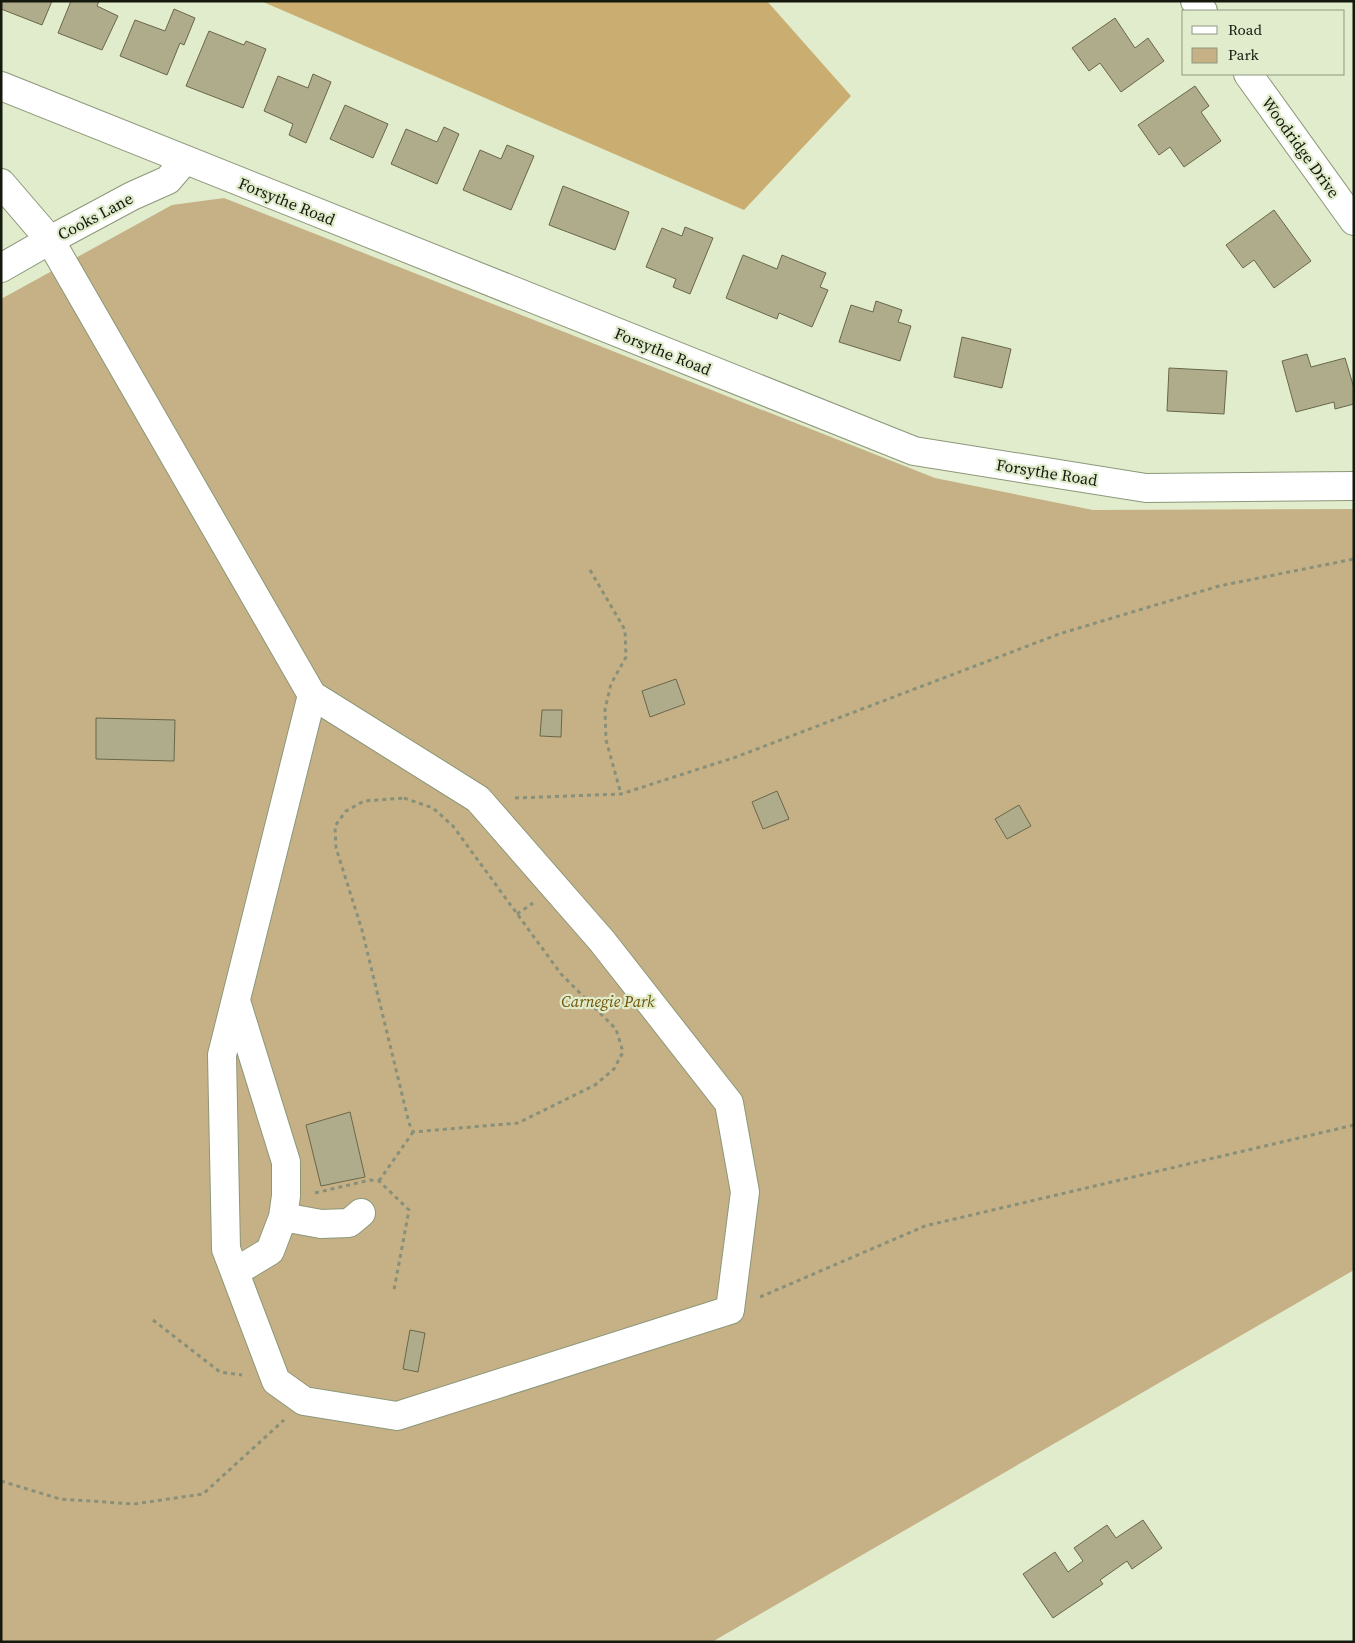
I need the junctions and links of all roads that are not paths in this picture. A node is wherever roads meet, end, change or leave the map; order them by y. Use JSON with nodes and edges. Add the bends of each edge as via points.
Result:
{"nodes":[{"id":1,"x":1249,"y":75,"type":"edge"},
{"id":2,"x":1,"y":86,"type":"edge"},
{"id":3,"x":185,"y":160,"type":"junction"},
{"id":4,"x":1,"y":183,"type":"edge"},
{"id":5,"x":1354,"y":220,"type":"edge"},
{"id":6,"x":50,"y":240,"type":"junction"},
{"id":7,"x":1,"y":268,"type":"edge"},
{"id":8,"x":1354,"y":486,"type":"edge"},
{"id":9,"x":312,"y":695,"type":"junction"},
{"id":10,"x":236,"y":1002,"type":"junction"},
{"id":11,"x":284,"y":1208,"type":"junction"},
{"id":12,"x":361,"y":1213,"type":"dead end"},
{"id":13,"x":235,"y":1272,"type":"junction"}],
"edges":[{"from":1,"to":5,"type":"street","name":"Woodridge Drive"},
{"from":2,"to":3,"type":"street","name":"Forsythe Road"},
{"from":3,"to":6,"type":"street","name":"Cooks Lane","via":[[168,180]]},
{"from":3,"to":8,"type":"street","name":"Forsythe Road","via":[[914,451],[1146,488]]},
{"from":4,"to":6,"type":"street"},
{"from":6,"to":7,"type":"street","name":"Cooks Lane"},
{"from":6,"to":9,"type":"street"},
{"from":9,"to":10,"type":"street"},
{"from":9,"to":13,"type":"street","via":[[478,799],[602,941],[729,1103],[745,1192],[730,1310],[397,1416],[304,1401],[276,1381]]},
{"from":10,"to":11,"type":"street","via":[[286,1162]]},
{"from":10,"to":13,"type":"street","via":[[222,1054],[226,1249]]},
{"from":11,"to":12,"type":"street","via":[[322,1224],[349,1223]]},
{"from":11,"to":13,"type":"street","via":[[270,1250]]}]}
